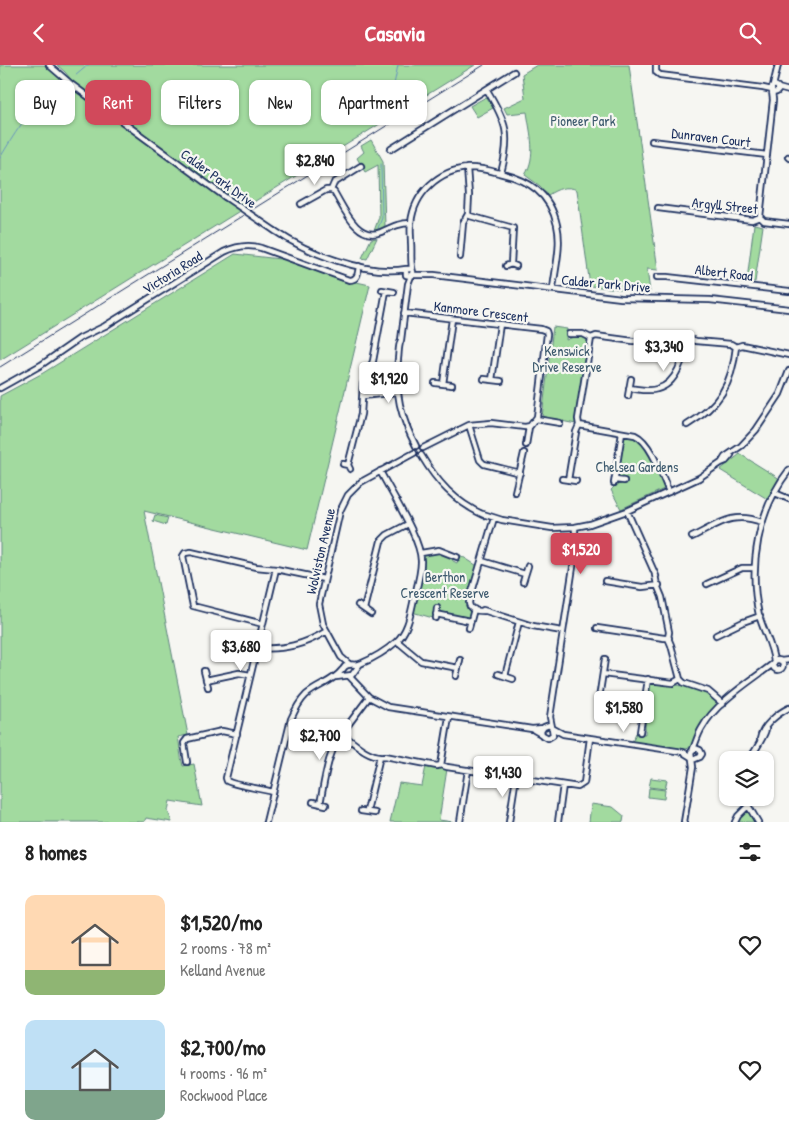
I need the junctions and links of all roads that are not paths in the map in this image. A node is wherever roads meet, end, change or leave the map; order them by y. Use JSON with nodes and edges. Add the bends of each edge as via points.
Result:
{"nodes":[{"id":1,"x":49,"y":65,"type":"edge"},
{"id":2,"x":656,"y":65,"type":"edge"},
{"id":3,"x":778,"y":65,"type":"edge"},
{"id":4,"x":514,"y":72,"type":"dead end"},
{"id":5,"x":775,"y":89,"type":"junction"},
{"id":6,"x":487,"y":90,"type":"junction"},
{"id":7,"x":788,"y":91,"type":"edge"},
{"id":8,"x":652,"y":141,"type":"dead end"},
{"id":9,"x":391,"y":149,"type":"dead end"},
{"id":10,"x":767,"y":155,"type":"junction"},
{"id":11,"x":361,"y":166,"type":"dead end"},
{"id":12,"x":467,"y":168,"type":"junction"},
{"id":13,"x":501,"y":173,"type":"junction"},
{"id":14,"x":331,"y":190,"type":"junction"},
{"id":15,"x":301,"y":204,"type":"dead end"},
{"id":16,"x":658,"y":208,"type":"dead end"},
{"id":17,"x":468,"y":214,"type":"junction"},
{"id":18,"x":760,"y":217,"type":"junction"},
{"id":19,"x":411,"y":223,"type":"junction"},
{"id":20,"x":789,"y":224,"type":"edge"},
{"id":21,"x":460,"y":258,"type":"dead end"},
{"id":22,"x":511,"y":265,"type":"dead end"},
{"id":23,"x":359,"y":266,"type":"junction"},
{"id":24,"x":409,"y":272,"type":"junction"},
{"id":25,"x":657,"y":277,"type":"dead end"},
{"id":26,"x":553,"y":289,"type":"junction"},
{"id":27,"x":789,"y":291,"type":"edge"},
{"id":28,"x":394,"y":292,"type":"dead end"},
{"id":29,"x":789,"y":309,"type":"edge"},
{"id":30,"x":404,"y":313,"type":"junction"},
{"id":31,"x":452,"y":319,"type":"junction"},
{"id":32,"x":500,"y":324,"type":"junction"},
{"id":33,"x":569,"y":334,"type":"dead end"},
{"id":34,"x":591,"y":338,"type":"junction"},
{"id":35,"x":685,"y":342,"type":"junction"},
{"id":36,"x":736,"y":348,"type":"junction"},
{"id":37,"x":789,"y":355,"type":"edge"},
{"id":38,"x":789,"y":371,"type":"edge"},
{"id":39,"x":484,"y":379,"type":"dead end"},
{"id":40,"x":631,"y":379,"type":"dead end"},
{"id":41,"x":492,"y":380,"type":"junction"},
{"id":42,"x":501,"y":381,"type":"dead end"},
{"id":43,"x":435,"y":383,"type":"dead end"},
{"id":44,"x":444,"y":384,"type":"junction"},
{"id":45,"x":452,"y":385,"type":"dead end"},
{"id":46,"x":0,"y":388,"type":"edge"},
{"id":47,"x":630,"y":388,"type":"junction"},
{"id":48,"x":397,"y":393,"type":"junction"},
{"id":49,"x":362,"y":396,"type":"junction"},
{"id":50,"x":628,"y":396,"type":"dead end"},
{"id":51,"x":536,"y":419,"type":"junction"},
{"id":52,"x":560,"y":423,"type":"dead end"},
{"id":53,"x":469,"y":425,"type":"junction"},
{"id":54,"x":579,"y":425,"type":"junction"},
{"id":55,"x":686,"y":425,"type":"dead end"},
{"id":56,"x":529,"y":427,"type":"junction"},
{"id":57,"x":622,"y":433,"type":"junction"},
{"id":58,"x":526,"y":445,"type":"dead end"},
{"id":59,"x":416,"y":446,"type":"junction"},
{"id":60,"x":423,"y":448,"type":"junction"},
{"id":61,"x":414,"y":453,"type":"junction"},
{"id":62,"x":524,"y":453,"type":"dead end"},
{"id":63,"x":420,"y":455,"type":"junction"},
{"id":64,"x":347,"y":466,"type":"dead end"},
{"id":65,"x":789,"y":470,"type":"edge"},
{"id":66,"x":380,"y":471,"type":"junction"},
{"id":67,"x":520,"y":473,"type":"junction"},
{"id":68,"x":562,"y":479,"type":"dead end"},
{"id":69,"x":568,"y":480,"type":"junction"},
{"id":70,"x":576,"y":481,"type":"dead end"},
{"id":71,"x":624,"y":481,"type":"dead end"},
{"id":72,"x":670,"y":491,"type":"junction"},
{"id":73,"x":516,"y":492,"type":"dead end"},
{"id":74,"x":775,"y":493,"type":"junction"},
{"id":75,"x":789,"y":499,"type":"edge"},
{"id":76,"x":627,"y":512,"type":"junction"},
{"id":77,"x":494,"y":519,"type":"junction"},
{"id":78,"x":762,"y":522,"type":"junction"},
{"id":79,"x":408,"y":524,"type":"junction"},
{"id":80,"x":575,"y":527,"type":"junction"},
{"id":81,"x":692,"y":537,"type":"dead end"},
{"id":82,"x":421,"y":553,"type":"junction"},
{"id":83,"x":457,"y":557,"type":"dead end"},
{"id":84,"x":482,"y":561,"type":"junction"},
{"id":85,"x":528,"y":565,"type":"dead end"},
{"id":86,"x":755,"y":568,"type":"junction"},
{"id":87,"x":276,"y":569,"type":"junction"},
{"id":88,"x":525,"y":574,"type":"junction"},
{"id":89,"x":324,"y":579,"type":"junction"},
{"id":90,"x":605,"y":581,"type":"dead end"},
{"id":91,"x":523,"y":582,"type":"dead end"},
{"id":92,"x":658,"y":585,"type":"junction"},
{"id":93,"x":707,"y":585,"type":"dead end"},
{"id":94,"x":358,"y":605,"type":"dead end"},
{"id":95,"x":437,"y":608,"type":"dead end"},
{"id":96,"x":364,"y":609,"type":"junction"},
{"id":97,"x":474,"y":609,"type":"junction"},
{"id":98,"x":371,"y":614,"type":"dead end"},
{"id":99,"x":760,"y":616,"type":"junction"},
{"id":100,"x":470,"y":621,"type":"junction"},
{"id":101,"x":518,"y":623,"type":"junction"},
{"id":102,"x":263,"y":624,"type":"junction"},
{"id":103,"x":468,"y":627,"type":"dead end"},
{"id":104,"x":597,"y":628,"type":"dead end"},
{"id":105,"x":327,"y":631,"type":"junction"},
{"id":106,"x":561,"y":631,"type":"junction"},
{"id":107,"x":716,"y":635,"type":"dead end"},
{"id":108,"x":669,"y":638,"type":"junction"},
{"id":109,"x":397,"y":641,"type":"junction"},
{"id":110,"x":258,"y":648,"type":"junction"},
{"id":111,"x":341,"y":657,"type":"junction"},
{"id":112,"x":605,"y":659,"type":"dead end"},
{"id":113,"x":460,"y":660,"type":"dead end"},
{"id":114,"x":789,"y":661,"type":"edge"},
{"id":115,"x":777,"y":662,"type":"junction"},
{"id":116,"x":362,"y":663,"type":"junction"},
{"id":117,"x":349,"y":665,"type":"junction"},
{"id":118,"x":783,"y":667,"type":"junction"},
{"id":119,"x":458,"y":668,"type":"junction"},
{"id":120,"x":343,"y":669,"type":"junction"},
{"id":121,"x":776,"y":669,"type":"junction"},
{"id":122,"x":204,"y":671,"type":"dead end"},
{"id":123,"x":764,"y":671,"type":"junction"},
{"id":124,"x":354,"y":672,"type":"junction"},
{"id":125,"x":603,"y":673,"type":"junction"},
{"id":126,"x":498,"y":674,"type":"dead end"},
{"id":127,"x":250,"y":675,"type":"junction"},
{"id":128,"x":348,"y":676,"type":"junction"},
{"id":129,"x":456,"y":676,"type":"dead end"},
{"id":130,"x":505,"y":676,"type":"junction"},
{"id":131,"x":335,"y":678,"type":"junction"},
{"id":132,"x":206,"y":679,"type":"junction"},
{"id":133,"x":513,"y":679,"type":"dead end"},
{"id":134,"x":648,"y":679,"type":"junction"},
{"id":135,"x":679,"y":680,"type":"junction"},
{"id":136,"x":356,"y":683,"type":"junction"},
{"id":137,"x":208,"y":687,"type":"dead end"},
{"id":138,"x":369,"y":697,"type":"junction"},
{"id":139,"x":723,"y":704,"type":"junction"},
{"id":140,"x":598,"y":705,"type":"dead end"},
{"id":141,"x":789,"y":708,"type":"edge"},
{"id":142,"x":550,"y":717,"type":"junction"},
{"id":143,"x":449,"y":718,"type":"junction"},
{"id":144,"x":543,"y":727,"type":"junction"},
{"id":145,"x":552,"y":727,"type":"junction"},
{"id":146,"x":532,"y":729,"type":"junction"},
{"id":147,"x":640,"y":732,"type":"dead end"},
{"id":148,"x":344,"y":733,"type":"junction"},
{"id":149,"x":237,"y":734,"type":"junction"},
{"id":150,"x":563,"y":734,"type":"junction"},
{"id":151,"x":542,"y":735,"type":"junction"},
{"id":152,"x":551,"y":736,"type":"junction"},
{"id":153,"x":698,"y":737,"type":"junction"},
{"id":154,"x":590,"y":738,"type":"junction"},
{"id":155,"x":692,"y":750,"type":"junction"},
{"id":156,"x":700,"y":750,"type":"junction"},
{"id":157,"x":754,"y":751,"type":"edge"},
{"id":158,"x":683,"y":752,"type":"junction"},
{"id":159,"x":380,"y":757,"type":"junction"},
{"id":160,"x":691,"y":757,"type":"junction"},
{"id":161,"x":699,"y":759,"type":"junction"},
{"id":162,"x":187,"y":762,"type":"dead end"},
{"id":163,"x":442,"y":764,"type":"junction"},
{"id":164,"x":693,"y":767,"type":"junction"},
{"id":165,"x":468,"y":770,"type":"junction"},
{"id":166,"x":516,"y":777,"type":"junction"},
{"id":167,"x":563,"y":785,"type":"junction"},
{"id":168,"x":273,"y":792,"type":"junction"},
{"id":169,"x":313,"y":802,"type":"dead end"},
{"id":170,"x":320,"y":804,"type":"junction"},
{"id":171,"x":326,"y":805,"type":"dead end"},
{"id":172,"x":743,"y":806,"type":"edge"},
{"id":173,"x":749,"y":806,"type":"edge"},
{"id":174,"x":361,"y":811,"type":"dead end"},
{"id":175,"x":367,"y":811,"type":"junction"},
{"id":176,"x":375,"y":813,"type":"dead end"},
{"id":177,"x":266,"y":822,"type":"edge"},
{"id":178,"x":460,"y":822,"type":"edge"},
{"id":179,"x":509,"y":822,"type":"edge"},
{"id":180,"x":558,"y":822,"type":"edge"},
{"id":181,"x":684,"y":822,"type":"edge"},
{"id":182,"x":735,"y":822,"type":"edge"},
{"id":183,"x":758,"y":822,"type":"edge"}],
"edges":[{"from":1,"to":23,"type":"street","name":"Calder Park Drive","bridge":true,"via":[[275,231],[316,253]]},
{"from":2,"to":5,"type":"street","via":[[660,75]]},
{"from":3,"to":5,"type":"street"},
{"from":4,"to":6,"type":"street"},
{"from":5,"to":7,"type":"street"},
{"from":5,"to":10,"type":"street"},
{"from":6,"to":9,"type":"street"},
{"from":6,"to":13,"type":"street","via":[[500,111],[507,134]]},
{"from":8,"to":10,"type":"street","name":"Dunraven Court"},
{"from":10,"to":18,"type":"street"},
{"from":11,"to":14,"type":"street","via":[[334,183]]},
{"from":12,"to":13,"type":"street"},
{"from":12,"to":17,"type":"street"},
{"from":12,"to":19,"type":"street","via":[[447,174],[428,186],[418,201]]},
{"from":13,"to":26,"type":"street","via":[[536,188],[552,210],[559,239]]},
{"from":14,"to":15,"type":"street"},
{"from":14,"to":19,"type":"street","via":[[354,225],[364,232],[375,234],[398,224]]},
{"from":16,"to":18,"type":"street","name":"Argyll Street","via":[[750,219]]},
{"from":17,"to":21,"type":"street","via":[[463,223]]},
{"from":17,"to":22,"type":"street","via":[[513,228]]},
{"from":18,"to":20,"type":"street","name":"Argyll Street","via":[[764,221]]},
{"from":19,"to":24,"type":"street"},
{"from":23,"to":24,"type":"street","name":"Calder Park Drive"},
{"from":23,"to":46,"type":"street","name":"Victoria Road","via":[[356,277],[349,280],[261,248],[236,247]]},
{"from":24,"to":26,"type":"street","name":"Calder Park Drive"},
{"from":24,"to":30,"type":"street"},
{"from":25,"to":27,"type":"street","name":"Albert Road"},
{"from":26,"to":29,"type":"street","name":"Calder Park Drive","via":[[635,299],[710,299]]},
{"from":28,"to":49,"type":"street","via":[[384,291],[373,361],[364,380]]},
{"from":30,"to":31,"type":"street","name":"Kanmore Crescent"},
{"from":30,"to":48,"type":"street"},
{"from":31,"to":32,"type":"street","name":"Kanmore Crescent"},
{"from":31,"to":44,"type":"street"},
{"from":32,"to":41,"type":"street"},
{"from":32,"to":51,"type":"street","name":"Kanmore Crescent","via":[[541,329],[547,333]]},
{"from":33,"to":34,"type":"street"},
{"from":34,"to":35,"type":"street","via":[[633,341],[681,339]]},
{"from":34,"to":54,"type":"street"},
{"from":35,"to":36,"type":"street","via":[[693,339],[731,344]]},
{"from":35,"to":47,"type":"street","via":[[680,369],[666,385],[656,390]]},
{"from":36,"to":37,"type":"street","via":[[742,345]]},
{"from":36,"to":55,"type":"street","via":[[724,392],[711,408]]},
{"from":38,"to":72,"type":"street","via":[[780,394],[756,430],[729,459]]},
{"from":39,"to":41,"type":"street"},
{"from":40,"to":47,"type":"street"},
{"from":41,"to":42,"type":"street"},
{"from":43,"to":44,"type":"street"},
{"from":44,"to":45,"type":"street"},
{"from":47,"to":50,"type":"street"},
{"from":48,"to":49,"type":"street"},
{"from":48,"to":59,"type":"street","via":[[403,420]]},
{"from":49,"to":64,"type":"street","via":[[360,421]]},
{"from":51,"to":52,"type":"street"},
{"from":51,"to":56,"type":"street"},
{"from":53,"to":56,"type":"street","via":[[491,423]]},
{"from":53,"to":60,"type":"street"},
{"from":53,"to":67,"type":"street","via":[[480,460],[489,466]]},
{"from":54,"to":57,"type":"street"},
{"from":54,"to":69,"type":"street"},
{"from":56,"to":58,"type":"street"},
{"from":57,"to":71,"type":"street","via":[[615,482]]},
{"from":57,"to":72,"type":"street","via":[[642,438]]},
{"from":59,"to":60,"type":"street"},
{"from":59,"to":61,"type":"street"},
{"from":60,"to":63,"type":"street"},
{"from":61,"to":63,"type":"street"},
{"from":61,"to":66,"type":"street","name":"Wolviston Avenue"},
{"from":62,"to":67,"type":"street"},
{"from":63,"to":77,"type":"street","via":[[451,495]]},
{"from":65,"to":74,"type":"street"},
{"from":66,"to":79,"type":"street"},
{"from":66,"to":89,"type":"street","name":"Wolviston Avenue","via":[[358,485],[343,504]]},
{"from":67,"to":73,"type":"street"},
{"from":68,"to":69,"type":"street"},
{"from":69,"to":70,"type":"street"},
{"from":72,"to":76,"type":"street"},
{"from":74,"to":75,"type":"street"},
{"from":74,"to":78,"type":"street"},
{"from":76,"to":80,"type":"street"},
{"from":76,"to":92,"type":"street","via":[[659,579]]},
{"from":77,"to":80,"type":"street","via":[[552,528]]},
{"from":77,"to":84,"type":"street"},
{"from":78,"to":81,"type":"street","via":[[735,517]]},
{"from":78,"to":86,"type":"street"},
{"from":79,"to":82,"type":"street"},
{"from":79,"to":96,"type":"street","via":[[381,541]]},
{"from":80,"to":106,"type":"street","via":[[575,554],[565,627]]},
{"from":82,"to":83,"type":"street","via":[[439,550]]},
{"from":82,"to":109,"type":"street","via":[[410,614]]},
{"from":84,"to":88,"type":"street"},
{"from":84,"to":97,"type":"street","via":[[472,597]]},
{"from":85,"to":88,"type":"street"},
{"from":86,"to":93,"type":"street","via":[[742,568]]},
{"from":86,"to":99,"type":"street"},
{"from":87,"to":89,"type":"street"},
{"from":87,"to":102,"type":"street"},
{"from":87,"to":102,"type":"street","via":[[191,552],[183,556],[193,606]]},
{"from":88,"to":91,"type":"street"},
{"from":89,"to":105,"type":"street","name":"Wolviston Avenue","via":[[319,605]]},
{"from":90,"to":92,"type":"street","via":[[642,587]]},
{"from":92,"to":108,"type":"street","via":[[662,590]]},
{"from":94,"to":96,"type":"street"},
{"from":95,"to":100,"type":"street","via":[[436,616]]},
{"from":96,"to":98,"type":"street"},
{"from":97,"to":100,"type":"street"},
{"from":97,"to":101,"type":"street"},
{"from":99,"to":107,"type":"street"},
{"from":99,"to":115,"type":"street"},
{"from":100,"to":103,"type":"street"},
{"from":101,"to":106,"type":"street"},
{"from":101,"to":130,"type":"street"},
{"from":102,"to":110,"type":"street"},
{"from":104,"to":108,"type":"street"},
{"from":105,"to":110,"type":"street","via":[[299,645]]},
{"from":105,"to":111,"type":"street","name":"Wolviston Avenue"},
{"from":106,"to":142,"type":"street","via":[[563,636]]},
{"from":108,"to":135,"type":"street","via":[[673,644]]},
{"from":109,"to":116,"type":"street"},
{"from":109,"to":119,"type":"street","via":[[421,661]]},
{"from":110,"to":127,"type":"street"},
{"from":111,"to":117,"type":"street","name":"Wolviston Avenue"},
{"from":111,"to":120,"type":"street","name":"Wolviston Avenue"},
{"from":112,"to":125,"type":"street"},
{"from":113,"to":119,"type":"street"},
{"from":114,"to":115,"type":"street"},
{"from":114,"to":118,"type":"street"},
{"from":115,"to":118,"type":"street"},
{"from":115,"to":121,"type":"street"},
{"from":115,"to":123,"type":"street"},
{"from":116,"to":117,"type":"street"},
{"from":116,"to":124,"type":"street"},
{"from":117,"to":120,"type":"street"},
{"from":117,"to":124,"type":"street"},
{"from":118,"to":121,"type":"street"},
{"from":119,"to":129,"type":"street"},
{"from":120,"to":128,"type":"street"},
{"from":120,"to":131,"type":"street"},
{"from":121,"to":123,"type":"street"},
{"from":122,"to":132,"type":"street"},
{"from":123,"to":139,"type":"street","via":[[747,681]]},
{"from":124,"to":128,"type":"street"},
{"from":124,"to":136,"type":"street"},
{"from":125,"to":134,"type":"street"},
{"from":125,"to":140,"type":"street"},
{"from":126,"to":130,"type":"street"},
{"from":127,"to":132,"type":"street"},
{"from":127,"to":149,"type":"street"},
{"from":128,"to":131,"type":"street"},
{"from":128,"to":136,"type":"street"},
{"from":130,"to":133,"type":"street"},
{"from":131,"to":168,"type":"street","via":[[306,696],[294,711]]},
{"from":132,"to":137,"type":"street"},
{"from":134,"to":135,"type":"street","via":[[670,683]]},
{"from":134,"to":147,"type":"street"},
{"from":135,"to":139,"type":"street","via":[[708,691]]},
{"from":136,"to":138,"type":"street"},
{"from":138,"to":143,"type":"street","via":[[388,707]]},
{"from":138,"to":148,"type":"street"},
{"from":139,"to":153,"type":"street","via":[[706,722]]},
{"from":141,"to":157,"type":"street","via":[[778,713]]},
{"from":142,"to":144,"type":"street"},
{"from":142,"to":145,"type":"street"},
{"from":143,"to":146,"type":"street"},
{"from":143,"to":163,"type":"street"},
{"from":144,"to":145,"type":"street"},
{"from":144,"to":146,"type":"street"},
{"from":144,"to":151,"type":"street"},
{"from":145,"to":150,"type":"street"},
{"from":145,"to":152,"type":"street"},
{"from":146,"to":151,"type":"street"},
{"from":148,"to":159,"type":"street","via":[[362,749]]},
{"from":148,"to":170,"type":"street","via":[[333,749]]},
{"from":149,"to":162,"type":"street","via":[[222,731],[187,739],[184,743]]},
{"from":149,"to":168,"type":"street","via":[[227,781]]},
{"from":150,"to":152,"type":"street"},
{"from":150,"to":154,"type":"street"},
{"from":151,"to":152,"type":"street"},
{"from":153,"to":155,"type":"street"},
{"from":153,"to":156,"type":"street"},
{"from":154,"to":158,"type":"street"},
{"from":154,"to":167,"type":"street","via":[[583,784],[578,787]]},
{"from":155,"to":156,"type":"street"},
{"from":155,"to":158,"type":"street"},
{"from":155,"to":160,"type":"street"},
{"from":156,"to":161,"type":"street"},
{"from":158,"to":160,"type":"street"},
{"from":159,"to":163,"type":"street"},
{"from":159,"to":175,"type":"street"},
{"from":160,"to":161,"type":"street"},
{"from":160,"to":164,"type":"street"},
{"from":161,"to":164,"type":"street"},
{"from":163,"to":165,"type":"street"},
{"from":164,"to":181,"type":"street"},
{"from":165,"to":166,"type":"street"},
{"from":165,"to":178,"type":"street"},
{"from":166,"to":167,"type":"street"},
{"from":166,"to":179,"type":"street"},
{"from":167,"to":180,"type":"street"},
{"from":168,"to":177,"type":"street"},
{"from":169,"to":170,"type":"street"},
{"from":170,"to":171,"type":"street"},
{"from":172,"to":182,"type":"street"},
{"from":173,"to":183,"type":"street"},
{"from":174,"to":175,"type":"street"},
{"from":175,"to":176,"type":"street"}]}
